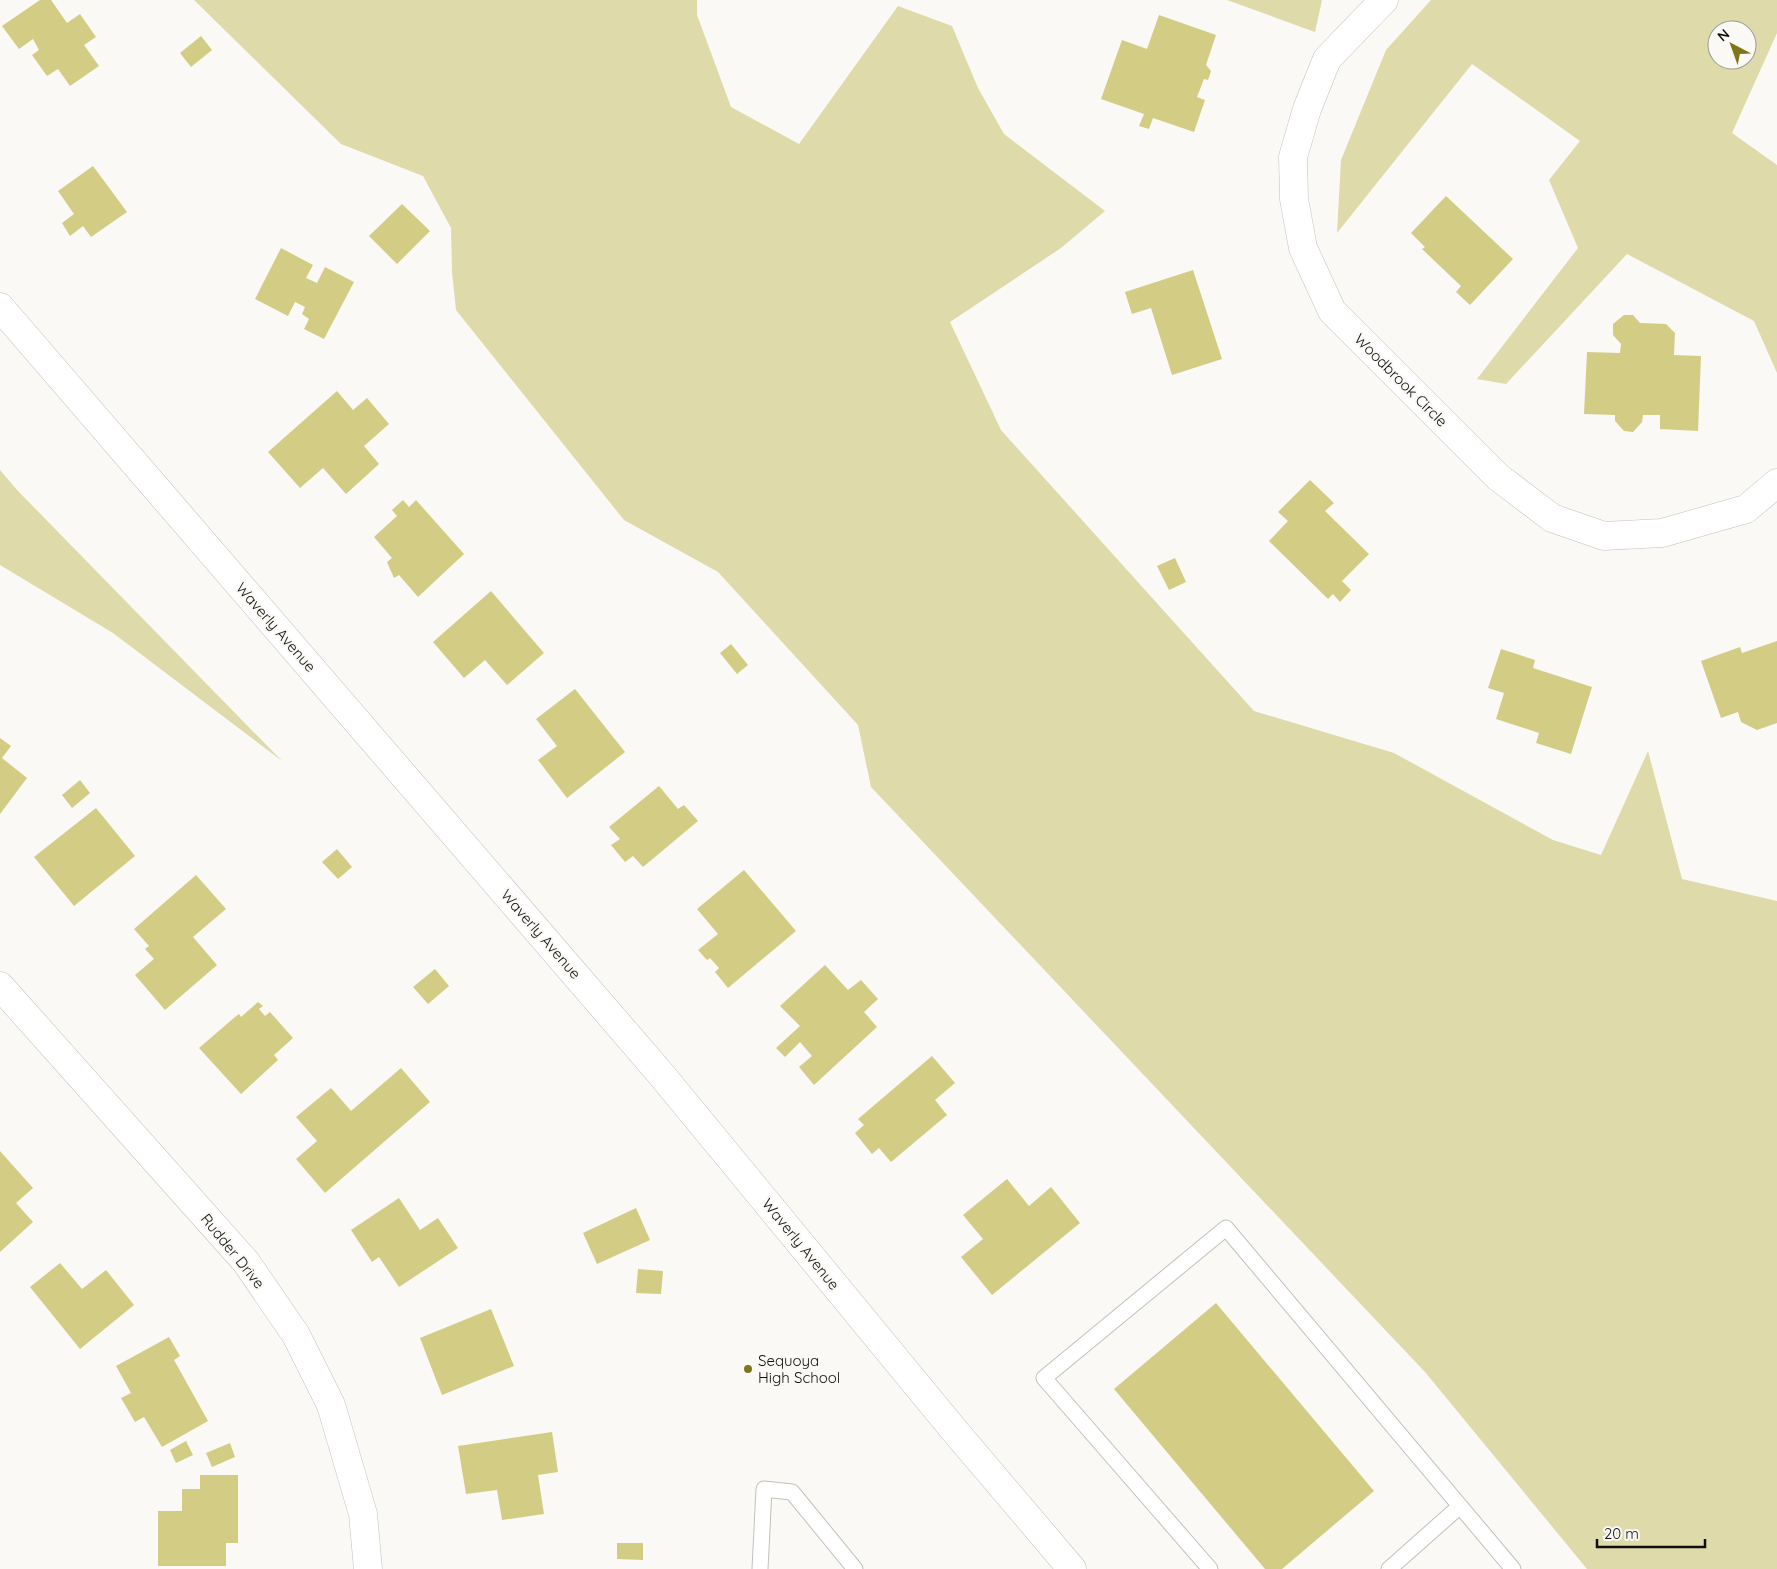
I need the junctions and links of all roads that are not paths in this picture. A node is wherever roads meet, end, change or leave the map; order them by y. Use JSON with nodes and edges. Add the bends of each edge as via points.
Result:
{"nodes":[{"id":1,"x":1384,"y":0,"type":"edge"},
{"id":2,"x":0,"y":307,"type":"edge"},
{"id":3,"x":1777,"y":483,"type":"edge"},
{"id":4,"x":0,"y":986,"type":"edge"},
{"id":5,"x":1460,"y":1506,"type":"junction"},
{"id":6,"x":368,"y":1569,"type":"edge"},
{"id":7,"x":760,"y":1569,"type":"edge"},
{"id":8,"x":855,"y":1569,"type":"edge"},
{"id":9,"x":1072,"y":1569,"type":"edge"},
{"id":10,"x":1210,"y":1569,"type":"edge"},
{"id":11,"x":1389,"y":1569,"type":"edge"},
{"id":12,"x":1513,"y":1569,"type":"edge"}],
"edges":[{"from":1,"to":3,"type":"street","name":"Woodbrook Circle","via":[[1327,59],[1307,109],[1294,157],[1294,199],[1303,248],[1332,311],[1498,477],[1552,518],[1604,536],[1662,533],[1746,509]]},
{"from":2,"to":9,"type":"street","name":"Waverly Avenue","via":[[660,1073]]},
{"from":4,"to":6,"type":"street","name":"Rudder Drive","via":[[246,1262],[296,1335],[331,1405],[363,1514]]},
{"from":5,"to":10,"type":"lane","via":[[1226,1228],[1044,1378]]},
{"from":5,"to":11,"type":"lane"},
{"from":5,"to":12,"type":"lane"},
{"from":7,"to":8,"type":"lane","via":[[764,1489],[792,1492]]}]}
